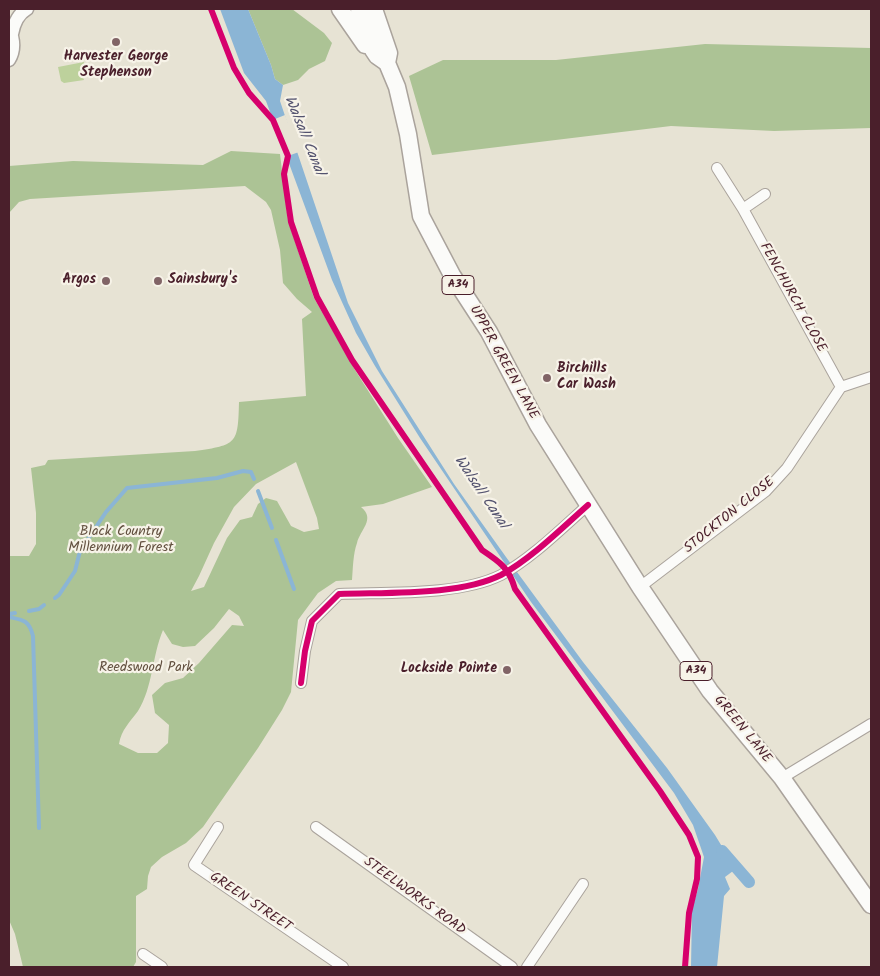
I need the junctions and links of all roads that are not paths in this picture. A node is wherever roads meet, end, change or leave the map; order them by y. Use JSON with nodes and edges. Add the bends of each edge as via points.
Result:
{"nodes":[{"id":1,"x":27,"y":9,"type":"edge"},
{"id":2,"x":340,"y":9,"type":"edge"},
{"id":3,"x":358,"y":9,"type":"edge"},
{"id":4,"x":374,"y":9,"type":"edge"},
{"id":5,"x":10,"y":31,"type":"edge"},
{"id":6,"x":373,"y":50,"type":"junction"},
{"id":7,"x":9,"y":60,"type":"edge"},
{"id":8,"x":387,"y":63,"type":"junction"},
{"id":9,"x":717,"y":168,"type":"dead end"},
{"id":10,"x":765,"y":194,"type":"dead end"},
{"id":11,"x":744,"y":209,"type":"junction"},
{"id":12,"x":871,"y":377,"type":"edge"},
{"id":13,"x":841,"y":386,"type":"junction"},
{"id":14,"x":538,"y":425,"type":"joint"},
{"id":15,"x":588,"y":505,"type":"junction"},
{"id":16,"x":640,"y":587,"type":"junction"},
{"id":17,"x":301,"y":683,"type":"dead end"},
{"id":18,"x":871,"y":724,"type":"edge"},
{"id":19,"x":782,"y":778,"type":"junction"},
{"id":20,"x":218,"y":827,"type":"dead end"},
{"id":21,"x":316,"y":827,"type":"dead end"},
{"id":22,"x":583,"y":884,"type":"dead end"},
{"id":23,"x":871,"y":905,"type":"edge"},
{"id":24,"x":143,"y":954,"type":"dead end"},
{"id":25,"x":162,"y":967,"type":"edge"},
{"id":26,"x":343,"y":967,"type":"edge"},
{"id":27,"x":512,"y":967,"type":"edge"},
{"id":28,"x":527,"y":967,"type":"edge"}],
"edges":[{"from":1,"to":5,"type":"street"},
{"from":2,"to":6,"type":"highway","via":[[365,46]]},
{"from":3,"to":6,"type":"highway","number":"A34"},
{"from":4,"to":8,"type":"highway","number":"A34","via":[[389,53]]},
{"from":5,"to":7,"type":"street","via":[[14,44]]},
{"from":6,"to":8,"type":"highway","number":"A34"},
{"from":8,"to":14,"type":"highway","name":"UPPER GREEN LANE","number":"A34","via":[[397,87],[408,134],[421,216],[452,275],[489,332]]},
{"from":9,"to":11,"type":"street","name":"FENCHURCH CLOSE"},
{"from":10,"to":11,"type":"street"},
{"from":11,"to":13,"type":"street","name":"FENCHURCH CLOSE"},
{"from":12,"to":13,"type":"street"},
{"from":13,"to":16,"type":"street","name":"STOCKTON CLOSE","via":[[787,468],[766,491]]},
{"from":14,"to":15,"type":"highway","name":"GREEN LANE","number":"A34"},
{"from":15,"to":16,"type":"highway","name":"GREEN LANE","number":"A34"},
{"from":15,"to":17,"type":"street","via":[[521,562],[484,582],[436,590],[339,594],[312,621]]},
{"from":16,"to":19,"type":"highway","name":"GREEN LANE","number":"A34","via":[[710,692]]},
{"from":18,"to":19,"type":"street"},
{"from":19,"to":23,"type":"highway","name":"GREEN LANE","number":"A34"},
{"from":20,"to":26,"type":"street","name":"GREEN STREET","via":[[194,865]]},
{"from":21,"to":27,"type":"street","name":"STEELWORKS ROAD"},
{"from":22,"to":28,"type":"street"},
{"from":24,"to":25,"type":"street"}]}
